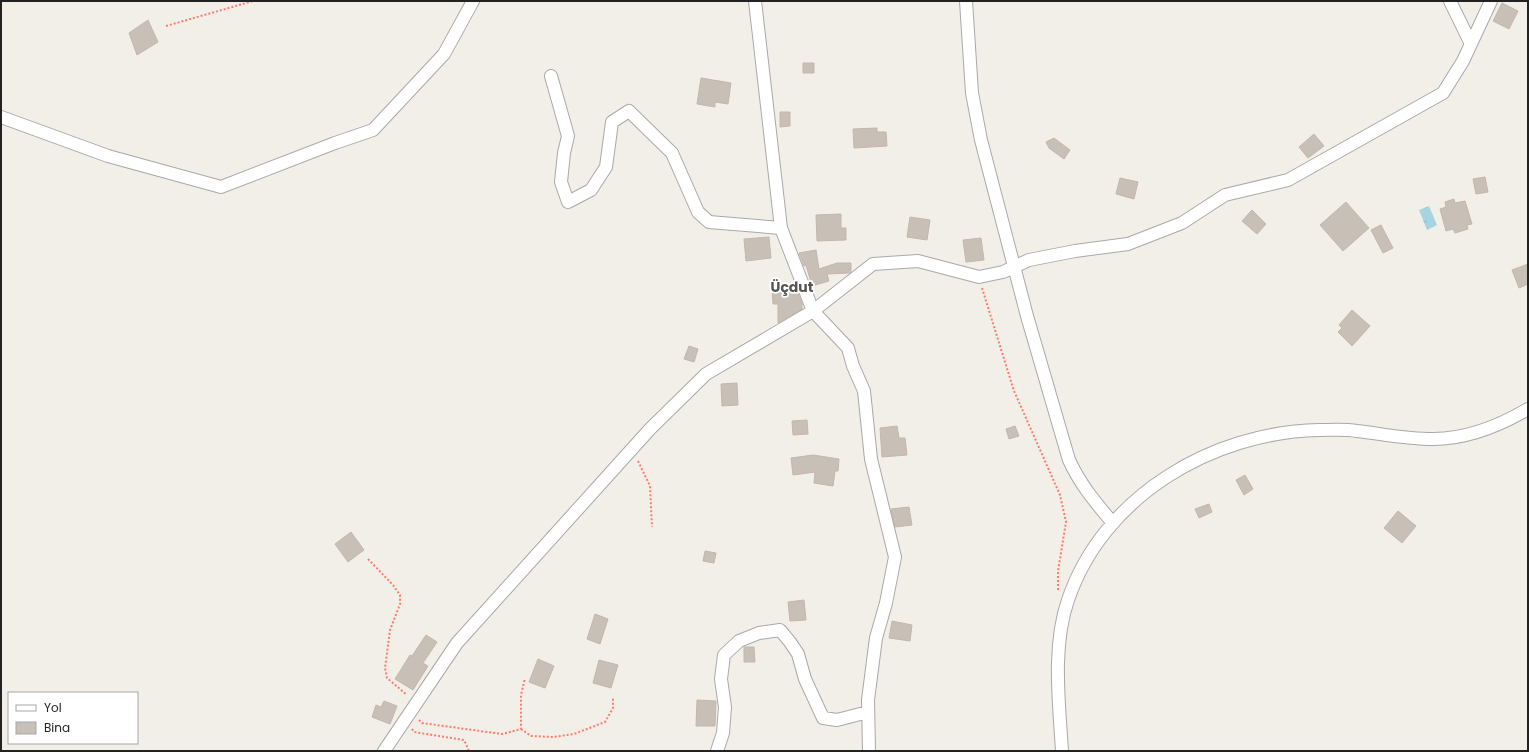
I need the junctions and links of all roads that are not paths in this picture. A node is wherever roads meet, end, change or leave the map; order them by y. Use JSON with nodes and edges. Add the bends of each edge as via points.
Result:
{"nodes":[{"id":1,"x":473,"y":1,"type":"edge"},
{"id":2,"x":755,"y":1,"type":"edge"},
{"id":3,"x":966,"y":1,"type":"edge"},
{"id":4,"x":1450,"y":1,"type":"edge"},
{"id":5,"x":1491,"y":1,"type":"edge"},
{"id":6,"x":1471,"y":44,"type":"junction"},
{"id":7,"x":551,"y":76,"type":"dead end"},
{"id":8,"x":1,"y":117,"type":"edge"},
{"id":9,"x":781,"y":228,"type":"junction"},
{"id":10,"x":1015,"y":267,"type":"junction"},
{"id":11,"x":813,"y":311,"type":"junction"},
{"id":12,"x":1528,"y":410,"type":"edge"},
{"id":13,"x":1112,"y":522,"type":"junction"},
{"id":14,"x":868,"y":712,"type":"junction"},
{"id":15,"x":384,"y":751,"type":"edge"},
{"id":16,"x":716,"y":751,"type":"edge"},
{"id":17,"x":869,"y":751,"type":"edge"},
{"id":18,"x":1062,"y":751,"type":"edge"}],
"edges":[{"from":1,"to":8,"type":"street","via":[[444,54],[373,130],[221,187],[108,156]]},
{"from":2,"to":9,"type":"street"},
{"from":3,"to":10,"type":"street","via":[[969,68],[976,117]]},
{"from":4,"to":6,"type":"street"},
{"from":5,"to":6,"type":"street"},
{"from":6,"to":10,"type":"street","via":[[1444,93],[1288,180],[1225,195],[1182,222],[1128,244],[1029,260]]},
{"from":7,"to":9,"type":"street","via":[[568,136],[561,182],[568,202],[591,190],[606,167],[612,122],[628,111],[672,154],[698,212],[709,222]]},
{"from":9,"to":11,"type":"street"},
{"from":10,"to":11,"type":"street","via":[[979,277],[918,261],[873,264]]},
{"from":10,"to":13,"type":"street","via":[[1069,460],[1087,493]]},
{"from":11,"to":14,"type":"street","via":[[848,348],[864,391],[871,458],[895,557],[876,638]]},
{"from":11,"to":15,"type":"street","via":[[706,374],[632,449],[457,643]]},
{"from":12,"to":13,"type":"street","via":[[1488,429],[1434,439],[1355,430],[1318,430],[1284,433],[1244,442],[1168,474]]},
{"from":13,"to":18,"type":"street","via":[[1082,565],[1068,600],[1059,639],[1058,698]]},
{"from":14,"to":16,"type":"street","via":[[837,720],[823,718],[805,679],[798,654],[790,642],[780,630],[759,633],[739,641],[724,655],[721,679],[725,707],[723,733]]},
{"from":14,"to":17,"type":"street"}]}
